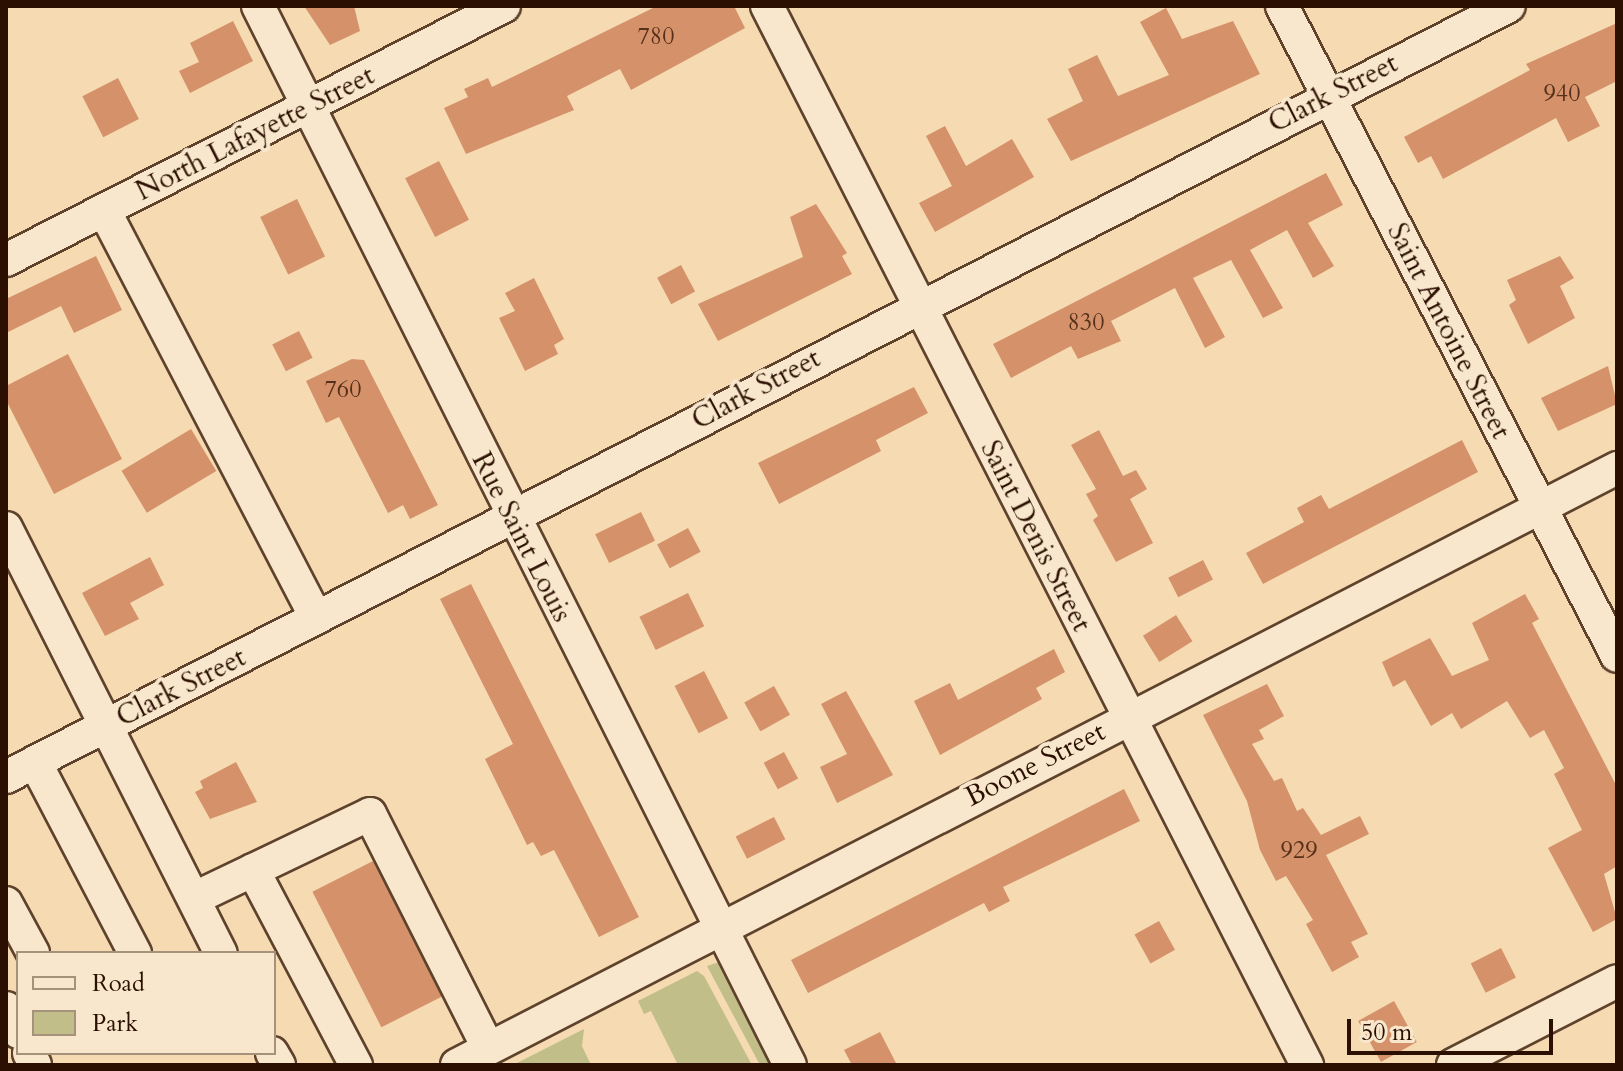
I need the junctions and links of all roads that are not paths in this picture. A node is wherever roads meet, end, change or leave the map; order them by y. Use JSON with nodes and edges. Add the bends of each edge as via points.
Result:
{"nodes":[{"id":1,"x":258,"y":6,"type":"edge"},
{"id":2,"x":504,"y":6,"type":"edge"},
{"id":3,"x":767,"y":6,"type":"edge"},
{"id":4,"x":1282,"y":6,"type":"edge"},
{"id":5,"x":1509,"y":6,"type":"edge"},
{"id":6,"x":1327,"y":95,"type":"junction"},
{"id":7,"x":309,"y":106,"type":"junction"},
{"id":8,"x":104,"y":210,"type":"junction"},
{"id":9,"x":6,"y":260,"type":"edge"},
{"id":10,"x":917,"y":305,"type":"junction"},
{"id":11,"x":1617,"y":468,"type":"edge"},
{"id":12,"x":1540,"y":506,"type":"junction"},
{"id":13,"x":512,"y":517,"type":"junction"},
{"id":14,"x":6,"y":528,"type":"edge"},
{"id":15,"x":316,"y":617,"type":"junction"},
{"id":16,"x":1617,"y":656,"type":"edge"},
{"id":17,"x":1129,"y":715,"type":"junction"},
{"id":18,"x":107,"y":724,"type":"junction"},
{"id":19,"x":35,"y":762,"type":"junction"},
{"id":20,"x":6,"y":777,"type":"edge"},
{"id":21,"x":253,"y":870,"type":"junction"},
{"id":22,"x":195,"y":898,"type":"junction"},
{"id":23,"x":6,"y":903,"type":"edge"},
{"id":24,"x":720,"y":927,"type":"junction"},
{"id":25,"x":209,"y":949,"type":"edge"},
{"id":26,"x":32,"y":951,"type":"edge"},
{"id":27,"x":134,"y":951,"type":"edge"},
{"id":28,"x":1617,"y":981,"type":"edge"},
{"id":29,"x":6,"y":1008,"type":"edge"},
{"id":30,"x":16,"y":1028,"type":"edge"},
{"id":31,"x":488,"y":1048,"type":"junction"},
{"id":32,"x":356,"y":1065,"type":"edge"},
{"id":33,"x":457,"y":1065,"type":"edge"},
{"id":34,"x":790,"y":1065,"type":"edge"},
{"id":35,"x":1307,"y":1065,"type":"edge"},
{"id":36,"x":1453,"y":1065,"type":"edge"}],
"edges":[{"from":1,"to":7,"type":"street","name":"Rue Saint Louis"},
{"from":2,"to":7,"type":"street","name":"North Lafayette Street"},
{"from":3,"to":10,"type":"street","name":"Saint Denis Street"},
{"from":4,"to":6,"type":"street","name":"Saint Antoine Street"},
{"from":5,"to":6,"type":"street","name":"Clark Street"},
{"from":6,"to":10,"type":"street","name":"Clark Street"},
{"from":6,"to":12,"type":"street","name":"Saint Antoine Street"},
{"from":7,"to":8,"type":"street","name":"North Lafayette Street"},
{"from":7,"to":13,"type":"street","name":"Rue Saint Louis"},
{"from":8,"to":9,"type":"street","name":"North Lafayette Street"},
{"from":8,"to":15,"type":"street"},
{"from":10,"to":13,"type":"street","name":"Clark Street"},
{"from":10,"to":17,"type":"street","name":"Saint Denis Street"},
{"from":11,"to":12,"type":"street","name":"Boone Street"},
{"from":12,"to":16,"type":"street","name":"Saint Antoine Street"},
{"from":12,"to":17,"type":"street","name":"Boone Street"},
{"from":13,"to":15,"type":"street","name":"Clark Street"},
{"from":13,"to":24,"type":"street","name":"Rue Saint Louis"},
{"from":14,"to":18,"type":"street"},
{"from":15,"to":18,"type":"street","name":"Clark Street"},
{"from":17,"to":24,"type":"street","name":"Boone Street"},
{"from":17,"to":35,"type":"street","name":"Saint Denis Street"},
{"from":18,"to":19,"type":"street","name":"Clark Street"},
{"from":18,"to":22,"type":"street"},
{"from":19,"to":20,"type":"street","name":"Clark Street"},
{"from":19,"to":27,"type":"street"},
{"from":21,"to":22,"type":"street"},
{"from":21,"to":31,"type":"street","via":[[370,814]]},
{"from":21,"to":32,"type":"street"},
{"from":22,"to":25,"type":"street"},
{"from":23,"to":26,"type":"street"},
{"from":24,"to":31,"type":"street","name":"Boone Street"},
{"from":24,"to":34,"type":"street","name":"Rue Saint Louis"},
{"from":28,"to":36,"type":"street"},
{"from":29,"to":30,"type":"street"},
{"from":31,"to":33,"type":"street","name":"Boone Street"}]}
